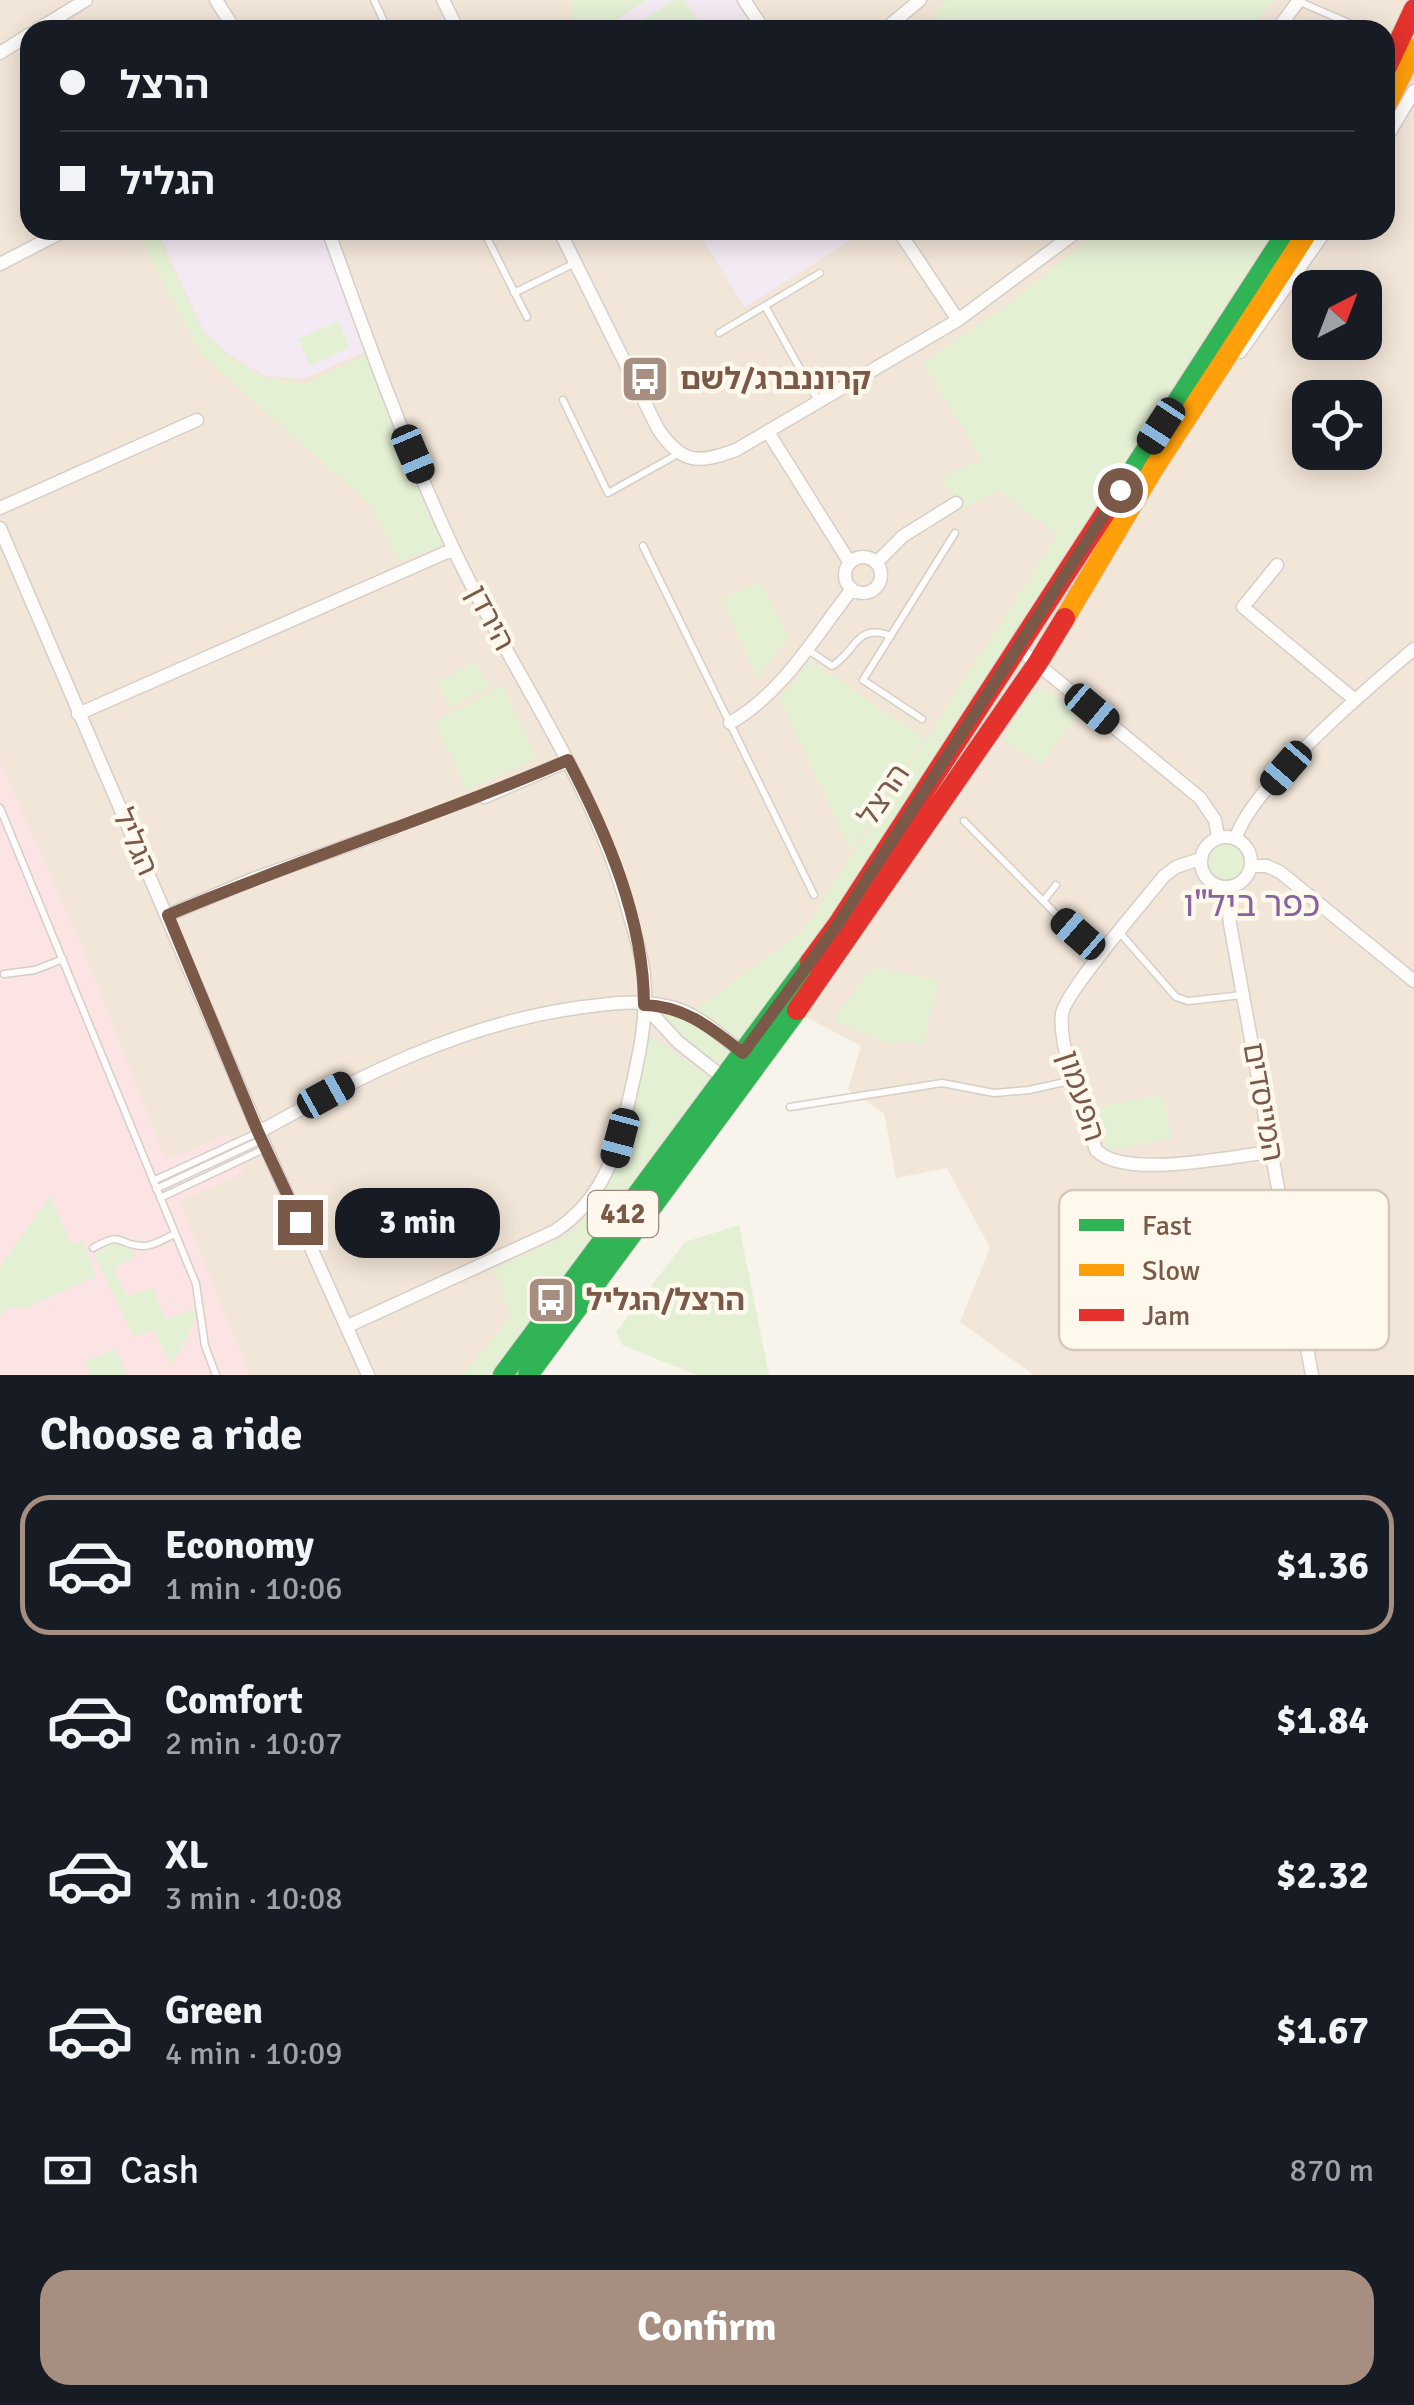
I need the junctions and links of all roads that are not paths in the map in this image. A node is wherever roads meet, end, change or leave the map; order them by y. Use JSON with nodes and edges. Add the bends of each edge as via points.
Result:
{"nodes":[{"id":1,"x":86,"y":0,"type":"edge"},
{"id":2,"x":920,"y":0,"type":"edge"},
{"id":3,"x":1298,"y":0,"type":"edge"},
{"id":4,"x":1414,"y":9,"type":"edge"},
{"id":5,"x":53,"y":20,"type":"edge"},
{"id":6,"x":896,"y":20,"type":"edge"},
{"id":7,"x":1343,"y":20,"type":"edge"},
{"id":8,"x":1395,"y":49,"type":"edge"},
{"id":9,"x":1414,"y":49,"type":"edge"},
{"id":10,"x":1395,"y":88,"type":"edge"},
{"id":11,"x":1414,"y":91,"type":"edge"},
{"id":12,"x":1395,"y":123,"type":"edge"},
{"id":13,"x":47,"y":240,"type":"edge"},
{"id":14,"x":332,"y":240,"type":"edge"},
{"id":15,"x":488,"y":240,"type":"edge"},
{"id":16,"x":563,"y":240,"type":"edge"},
{"id":17,"x":905,"y":240,"type":"edge"},
{"id":18,"x":1066,"y":240,"type":"edge"},
{"id":19,"x":1281,"y":240,"type":"edge"},
{"id":20,"x":1302,"y":240,"type":"edge"},
{"id":21,"x":1319,"y":240,"type":"edge"},
{"id":22,"x":575,"y":263,"type":"junction"},
{"id":23,"x":0,"y":264,"type":"edge"},
{"id":24,"x":820,"y":273,"type":"dead end"},
{"id":25,"x":514,"y":292,"type":"junction"},
{"id":26,"x":765,"y":306,"type":"junction"},
{"id":27,"x":526,"y":317,"type":"dead end"},
{"id":28,"x":958,"y":320,"type":"junction"},
{"id":29,"x":719,"y":333,"type":"dead end"},
{"id":30,"x":1206,"y":385,"type":"junction"},
{"id":31,"x":563,"y":400,"type":"dead end"},
{"id":32,"x":819,"y":402,"type":"junction"},
{"id":33,"x":198,"y":420,"type":"dead end"},
{"id":34,"x":768,"y":432,"type":"junction"},
{"id":35,"x":678,"y":454,"type":"junction"},
{"id":36,"x":956,"y":503,"type":"dead end"},
{"id":37,"x":0,"y":508,"type":"edge"},
{"id":38,"x":0,"y":528,"type":"edge"},
{"id":39,"x":955,"y":533,"type":"dead end"},
{"id":40,"x":643,"y":546,"type":"dead end"},
{"id":41,"x":454,"y":549,"type":"junction"},
{"id":42,"x":876,"y":562,"type":"junction"},
{"id":43,"x":850,"y":564,"type":"junction"},
{"id":44,"x":1277,"y":565,"type":"dead end"},
{"id":45,"x":852,"y":589,"type":"junction"},
{"id":46,"x":891,"y":636,"type":"junction"},
{"id":47,"x":806,"y":648,"type":"junction"},
{"id":48,"x":1018,"y":648,"type":"junction"},
{"id":49,"x":1414,"y":649,"type":"edge"},
{"id":50,"x":1037,"y":664,"type":"junction"},
{"id":51,"x":1355,"y":700,"type":"junction"},
{"id":52,"x":78,"y":714,"type":"junction"},
{"id":53,"x":922,"y":719,"type":"dead end"},
{"id":54,"x":730,"y":723,"type":"junction"},
{"id":55,"x":568,"y":760,"type":"junction"},
{"id":56,"x":484,"y":797,"type":"joint"},
{"id":57,"x":0,"y":808,"type":"edge"},
{"id":58,"x":964,"y":820,"type":"dead end"},
{"id":59,"x":391,"y":830,"type":"joint"},
{"id":60,"x":1218,"y":838,"type":"junction"},
{"id":61,"x":1236,"y":838,"type":"junction"},
{"id":62,"x":1200,"y":859,"type":"junction"},
{"id":63,"x":1251,"y":866,"type":"junction"},
{"id":64,"x":1056,"y":884,"type":"dead end"},
{"id":65,"x":1226,"y":888,"type":"junction"},
{"id":66,"x":814,"y":895,"type":"dead end"},
{"id":67,"x":1044,"y":900,"type":"junction"},
{"id":68,"x":168,"y":915,"type":"junction"},
{"id":69,"x":1120,"y":932,"type":"junction"},
{"id":70,"x":1102,"y":954,"type":"junction"},
{"id":71,"x":62,"y":960,"type":"junction"},
{"id":72,"x":4,"y":974,"type":"dead end"},
{"id":73,"x":1414,"y":981,"type":"edge"},
{"id":74,"x":1244,"y":996,"type":"junction"},
{"id":75,"x":644,"y":1005,"type":"junction"},
{"id":76,"x":743,"y":1053,"type":"junction"},
{"id":77,"x":725,"y":1079,"type":"junction"},
{"id":78,"x":1075,"y":1080,"type":"junction"},
{"id":79,"x":790,"y":1107,"type":"dead end"},
{"id":80,"x":262,"y":1140,"type":"junction"},
{"id":81,"x":215,"y":1152,"type":"junction"},
{"id":82,"x":1272,"y":1152,"type":"junction"},
{"id":83,"x":213,"y":1162,"type":"junction"},
{"id":84,"x":155,"y":1185,"type":"junction"},
{"id":85,"x":1279,"y":1190,"type":"edge"},
{"id":86,"x":160,"y":1198,"type":"junction"},
{"id":87,"x":175,"y":1234,"type":"junction"},
{"id":88,"x":93,"y":1248,"type":"dead end"},
{"id":89,"x":348,"y":1326,"type":"junction"},
{"id":90,"x":1308,"y":1350,"type":"edge"},
{"id":91,"x":216,"y":1375,"type":"edge"},
{"id":92,"x":368,"y":1375,"type":"edge"},
{"id":93,"x":503,"y":1375,"type":"edge"},
{"id":94,"x":528,"y":1375,"type":"edge"},
{"id":95,"x":1312,"y":1375,"type":"edge"}],
"edges":[{"from":1,"to":5,"type":"street"},
{"from":2,"to":6,"type":"street"},
{"from":3,"to":7,"type":"lane"},
{"from":4,"to":8,"type":"main road"},
{"from":9,"to":10,"type":"main road"},
{"from":11,"to":12,"type":"street"},
{"from":13,"to":23,"type":"street"},
{"from":14,"to":41,"type":"street","name":"הירדן"},
{"from":15,"to":25,"type":"lane"},
{"from":16,"to":22,"type":"street"},
{"from":17,"to":28,"type":"street"},
{"from":18,"to":28,"type":"street"},
{"from":19,"to":48,"type":"main road","name":"הרצל","number":"412"},
{"from":20,"to":30,"type":"main road","name":"הרצל","number":"412"},
{"from":21,"to":30,"type":"street","via":[[1259,328]]},
{"from":22,"to":25,"type":"lane"},
{"from":22,"to":35,"type":"street","via":[[658,430]]},
{"from":24,"to":26,"type":"lane"},
{"from":25,"to":27,"type":"lane"},
{"from":26,"to":29,"type":"lane"},
{"from":26,"to":32,"type":"lane"},
{"from":28,"to":32,"type":"street"},
{"from":30,"to":50,"type":"main road","name":"הרצל","number":"412"},
{"from":31,"to":35,"type":"lane","via":[[608,493]]},
{"from":32,"to":34,"type":"street"},
{"from":33,"to":37,"type":"street"},
{"from":34,"to":35,"type":"street","via":[[714,457]]},
{"from":34,"to":43,"type":"street"},
{"from":36,"to":42,"type":"street"},
{"from":38,"to":52,"type":"street","name":"הגליל"},
{"from":39,"to":46,"type":"lane"},
{"from":40,"to":54,"type":"lane"},
{"from":41,"to":52,"type":"street"},
{"from":41,"to":55,"type":"street","name":"הירדן"},
{"from":42,"to":43,"type":"street"},
{"from":42,"to":45,"type":"street","via":[[878,584],[865,593]]},
{"from":43,"to":45,"type":"street"},
{"from":44,"to":51,"type":"street","via":[[1243,607]]},
{"from":45,"to":47,"type":"street"},
{"from":46,"to":47,"type":"lane","via":[[866,633],[832,666]]},
{"from":46,"to":53,"type":"lane","via":[[863,680]]},
{"from":47,"to":54,"type":"street","via":[[762,703]]},
{"from":48,"to":50,"type":"street"},
{"from":48,"to":76,"type":"main road","name":"הרצל","number":"412","via":[[838,924]]},
{"from":49,"to":51,"type":"street"},
{"from":50,"to":60,"type":"street","via":[[1200,798]]},
{"from":50,"to":94,"type":"main road","name":"הרצל","number":"412","via":[[759,1065]]},
{"from":51,"to":61,"type":"street","via":[[1263,796]]},
{"from":52,"to":68,"type":"street","name":"הגליל"},
{"from":54,"to":66,"type":"lane"},
{"from":55,"to":56,"type":"street"},
{"from":55,"to":75,"type":"street","name":"הירדן","via":[[622,886],[644,974]]},
{"from":56,"to":59,"type":"lane"},
{"from":57,"to":71,"type":"lane"},
{"from":58,"to":67,"type":"lane"},
{"from":59,"to":68,"type":"street"},
{"from":60,"to":61,"type":"street"},
{"from":60,"to":62,"type":"street"},
{"from":61,"to":63,"type":"street","via":[[1248,848]]},
{"from":62,"to":65,"type":"street","via":[[1211,883]]},
{"from":62,"to":69,"type":"street","name":"הפעמון","via":[[1164,876]]},
{"from":63,"to":65,"type":"street","via":[[1243,881]]},
{"from":63,"to":73,"type":"street","via":[[1280,872]]},
{"from":64,"to":67,"type":"lane"},
{"from":65,"to":74,"type":"street","name":"המייסדים"},
{"from":67,"to":70,"type":"lane"},
{"from":68,"to":80,"type":"street","name":"הגליל"},
{"from":69,"to":70,"type":"street","name":"הפעמון"},
{"from":69,"to":74,"type":"lane","via":[[1176,997]]},
{"from":70,"to":78,"type":"street","name":"הפעמון","via":[[1062,1009],[1062,1039]]},
{"from":71,"to":72,"type":"lane"},
{"from":71,"to":84,"type":"lane"},
{"from":74,"to":82,"type":"street","name":"המייסדים"},
{"from":75,"to":76,"type":"street","via":[[687,1014]]},
{"from":75,"to":77,"type":"street"},
{"from":75,"to":80,"type":"street","via":[[608,1002],[564,1010],[445,1042],[360,1076]]},
{"from":75,"to":89,"type":"street","name":"הירדן","via":[[643,1039],[614,1159],[583,1210],[555,1230]]},
{"from":76,"to":77,"type":"main road","name":"הרצל","number":"412"},
{"from":77,"to":93,"type":"main road","name":"הרצל","number":"412"},
{"from":78,"to":79,"type":"lane","via":[[994,1093],[942,1083]]},
{"from":78,"to":82,"type":"street","name":"הפעמון","via":[[1096,1150],[1106,1160],[1142,1166]]},
{"from":80,"to":81,"type":"lane"},
{"from":80,"to":83,"type":"lane"},
{"from":80,"to":86,"type":"lane"},
{"from":80,"to":89,"type":"street","name":"הגליל"},
{"from":81,"to":83,"type":"lane"},
{"from":81,"to":84,"type":"lane"},
{"from":82,"to":85,"type":"street","name":"המייסדים"},
{"from":83,"to":84,"type":"lane"},
{"from":84,"to":86,"type":"lane"},
{"from":86,"to":87,"type":"lane"},
{"from":87,"to":88,"type":"lane","via":[[148,1246],[110,1238]]},
{"from":87,"to":91,"type":"lane","via":[[200,1298]]},
{"from":89,"to":92,"type":"street","name":"הגליל"},
{"from":90,"to":95,"type":"street","name":"המייסדים"}]}
